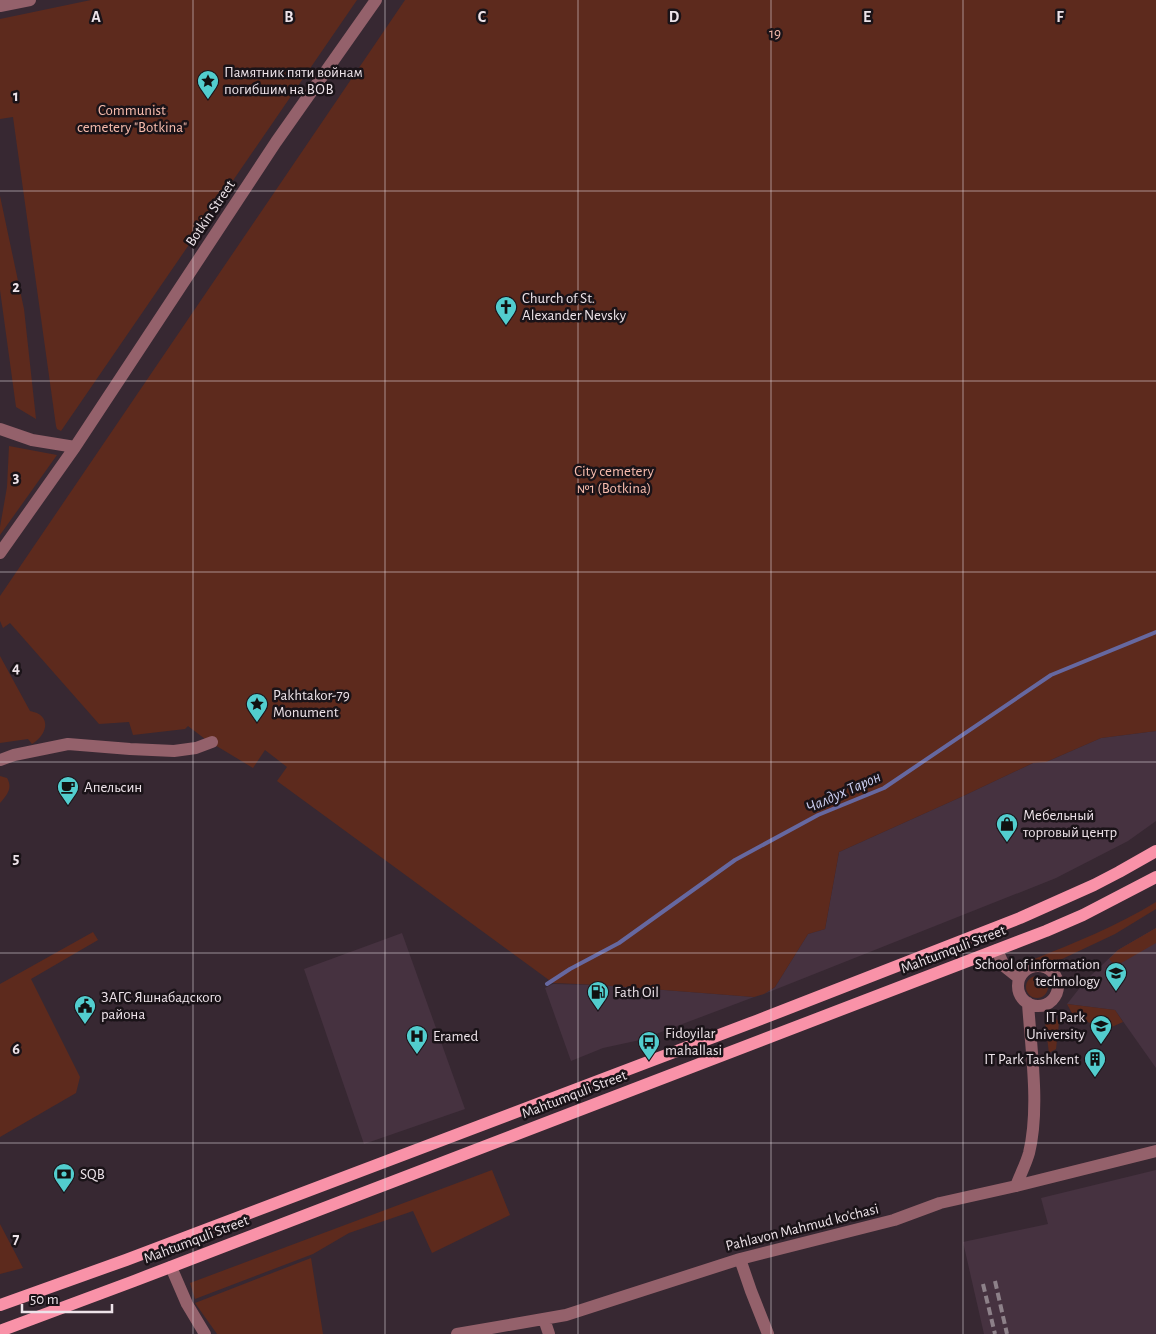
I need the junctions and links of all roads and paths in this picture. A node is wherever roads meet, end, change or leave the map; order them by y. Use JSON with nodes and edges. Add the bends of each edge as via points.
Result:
{"nodes":[{"id":1,"x":30,"y":0,"type":"edge"},
{"id":2,"x":376,"y":0,"type":"edge"},
{"id":3,"x":0,"y":6,"type":"edge"},
{"id":4,"x":0,"y":429,"type":"edge"},
{"id":5,"x":74,"y":446,"type":"junction"},
{"id":6,"x":0,"y":553,"type":"edge"},
{"id":7,"x":212,"y":742,"type":"dead end"},
{"id":8,"x":0,"y":760,"type":"edge"},
{"id":9,"x":1156,"y":851,"type":"edge"},
{"id":10,"x":1156,"y":877,"type":"edge"},
{"id":11,"x":997,"y":950,"type":"junction"},
{"id":12,"x":1019,"y":978,"type":"junction"},
{"id":13,"x":1028,"y":1003,"type":"junction"},
{"id":14,"x":1156,"y":1151,"type":"edge"},
{"id":15,"x":1016,"y":1186,"type":"junction"},
{"id":16,"x":740,"y":1258,"type":"junction"},
{"id":17,"x":126,"y":1260,"type":"junction"},
{"id":18,"x":171,"y":1267,"type":"junction"},
{"id":19,"x":134,"y":1281,"type":"junction"},
{"id":20,"x":2,"y":1304,"type":"edge"},
{"id":21,"x":544,"y":1319,"type":"junction"},
{"id":22,"x":0,"y":1331,"type":"edge"},
{"id":23,"x":204,"y":1334,"type":"edge"},
{"id":24,"x":456,"y":1334,"type":"edge"},
{"id":25,"x":549,"y":1334,"type":"edge"},
{"id":26,"x":768,"y":1334,"type":"edge"}],
"edges":[{"from":1,"to":3,"type":"street"},
{"from":2,"to":5,"type":"street","name":"Botkin Street","via":[[276,142]]},
{"from":4,"to":5,"type":"street","via":[[32,440]]},
{"from":5,"to":6,"type":"street","name":"Botkin Street"},
{"from":7,"to":8,"type":"street","via":[[174,751],[68,744]]},
{"from":9,"to":17,"type":"main road","name":"Mahtumquli Street","via":[[1094,885],[1020,918]]},
{"from":10,"to":11,"type":"main road","name":"Mahtumquli Street","via":[[1046,931]]},
{"from":11,"to":12,"type":"street","via":[[1004,966]]},
{"from":11,"to":18,"type":"main road","name":"Mahtumquli Street"},
{"from":12,"to":13,"type":"street","via":[[1018,990]]},
{"from":12,"to":13,"type":"street","via":[[1027,969],[1039,965],[1050,970],[1057,980],[1056,993],[1048,1003]]},
{"from":13,"to":15,"type":"street","via":[[1034,1121],[1029,1154]]},
{"from":14,"to":15,"type":"street","name":"Pahlavon Mahmud ko'chasi"},
{"from":15,"to":16,"type":"street","name":"Pahlavon Mahmud ko'chasi","via":[[940,1203],[894,1220]]},
{"from":16,"to":21,"type":"street","name":"Pahlavon Mahmud ko'chasi","via":[[566,1315]]},
{"from":16,"to":26,"type":"street"},
{"from":17,"to":19,"type":"main road"},
{"from":17,"to":20,"type":"main road","name":"Mahtumquli Street"},
{"from":18,"to":19,"type":"main road","name":"Mahtumquli Street"},
{"from":18,"to":23,"type":"street"},
{"from":19,"to":22,"type":"main road","name":"Mahtumquli Street"},
{"from":21,"to":24,"type":"street","name":"Pahlavon Mahmud ko'chasi"},
{"from":21,"to":25,"type":"street"}]}
